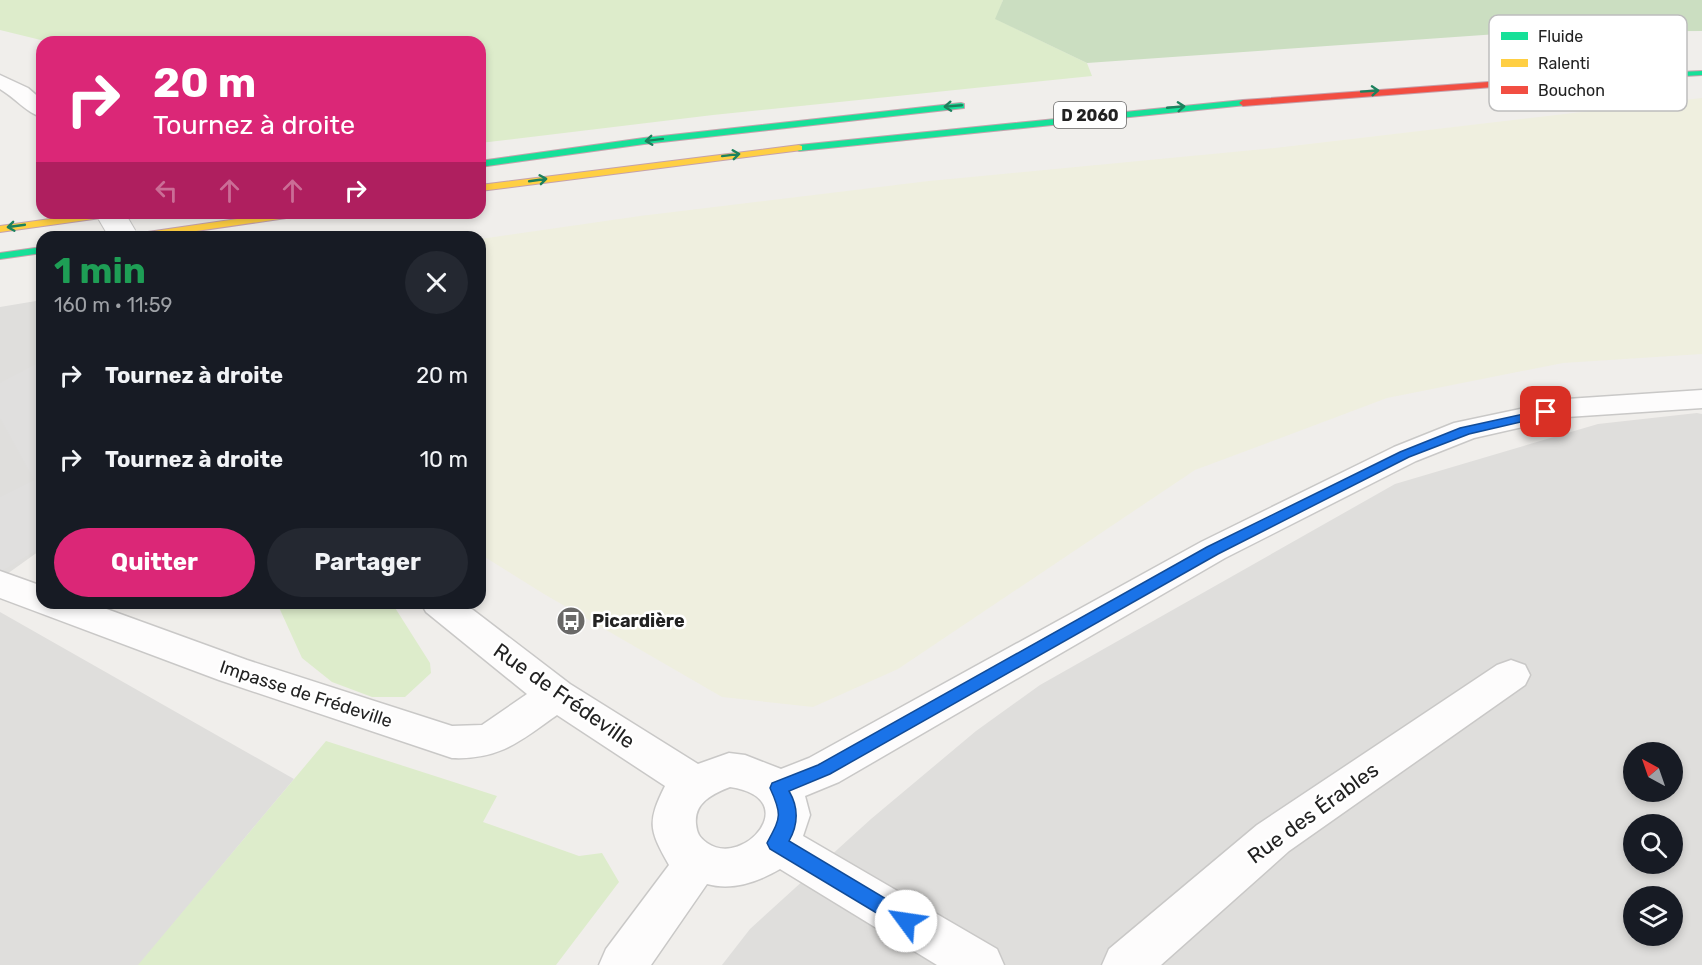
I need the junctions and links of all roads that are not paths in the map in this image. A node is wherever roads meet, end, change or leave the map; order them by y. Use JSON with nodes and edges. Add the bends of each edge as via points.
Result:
{"nodes":[{"id":1,"x":1702,"y":73,"type":"edge"},
{"id":2,"x":1687,"y":74,"type":"edge"},
{"id":3,"x":0,"y":81,"type":"edge"},
{"id":4,"x":1489,"y":84,"type":"edge"},
{"id":5,"x":978,"y":104,"type":"dead end"},
{"id":6,"x":36,"y":106,"type":"edge"},
{"id":7,"x":486,"y":163,"type":"edge"},
{"id":8,"x":486,"y":187,"type":"edge"},
{"id":9,"x":72,"y":219,"type":"edge"},
{"id":10,"x":258,"y":219,"type":"edge"},
{"id":11,"x":0,"y":229,"type":"edge"},
{"id":12,"x":176,"y":231,"type":"edge"},
{"id":13,"x":36,"y":251,"type":"edge"},
{"id":14,"x":0,"y":256,"type":"edge"},
{"id":15,"x":1702,"y":399,"type":"edge"},
{"id":16,"x":0,"y":584,"type":"edge"},
{"id":17,"x":36,"y":598,"type":"edge"},
{"id":18,"x":67,"y":609,"type":"edge"},
{"id":19,"x":447,"y":609,"type":"edge"},
{"id":20,"x":1511,"y":675,"type":"dead end"},
{"id":21,"x":556,"y":695,"type":"junction"},
{"id":22,"x":694,"y":783,"type":"junction"},
{"id":23,"x":778,"y":788,"type":"junction"},
{"id":24,"x":776,"y":843,"type":"junction"},
{"id":25,"x":698,"y":860,"type":"junction"},
{"id":26,"x":623,"y":965,"type":"edge"},
{"id":27,"x":980,"y":965,"type":"edge"},
{"id":28,"x":1126,"y":965,"type":"edge"}],
"edges":[{"from":2,"to":1,"type":"highway","number":"D 2060","one_way":true},
{"from":3,"to":6,"type":"street"},
{"from":8,"to":4,"type":"highway","number":"D 2060","one_way":true,"via":[[753,152],[1145,110]]},
{"from":5,"to":7,"type":"highway","one_way":true,"via":[[644,141]]},
{"from":9,"to":11,"type":"highway","one_way":true},
{"from":10,"to":12,"type":"highway"},
{"from":13,"to":14,"type":"highway"},
{"from":15,"to":23,"type":"street","via":[[1567,408],[1465,430],[1405,454],[1212,550],[824,770]]},
{"from":16,"to":17,"type":"street"},
{"from":18,"to":21,"type":"street","name":"Impasse de Frédeville","via":[[233,670],[452,742],[475,743],[495,737]]},
{"from":19,"to":21,"type":"street","name":"Rue de Frédeville"},
{"from":20,"to":28,"type":"street","name":"Rue des Érables","via":[[1273,838]]},
{"from":21,"to":22,"type":"street","name":"Rue de Frédeville"},
{"from":22,"to":23,"type":"street","via":[[710,774],[748,771]]},
{"from":22,"to":25,"type":"street","via":[[681,796],[672,826],[676,841]]},
{"from":23,"to":24,"type":"street","via":[[786,802],[788,818]]},
{"from":24,"to":25,"type":"street","via":[[772,850],[738,867],[718,867]]},
{"from":24,"to":27,"type":"street"},
{"from":25,"to":26,"type":"street"}]}
